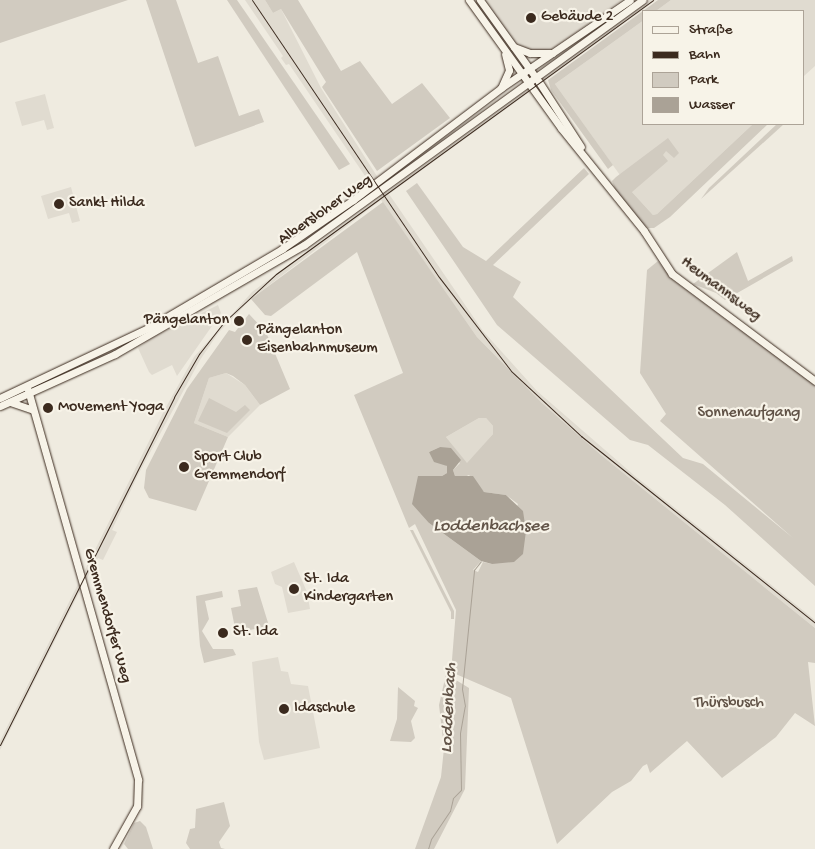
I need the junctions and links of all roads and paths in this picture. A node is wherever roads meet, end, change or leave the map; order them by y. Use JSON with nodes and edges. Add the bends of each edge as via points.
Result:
{"nodes":[{"id":1,"x":469,"y":0,"type":"edge"},
{"id":2,"x":480,"y":0,"type":"edge"},
{"id":3,"x":630,"y":0,"type":"edge"},
{"id":4,"x":643,"y":0,"type":"edge"},
{"id":5,"x":503,"y":46,"type":"junction"},
{"id":6,"x":513,"y":47,"type":"junction"},
{"id":7,"x":552,"y":53,"type":"junction"},
{"id":8,"x":530,"y":68,"type":"junction"},
{"id":9,"x":522,"y":74,"type":"junction"},
{"id":10,"x":535,"y":76,"type":"junction"},
{"id":11,"x":528,"y":82,"type":"junction"},
{"id":12,"x":501,"y":88,"type":"junction"},
{"id":13,"x":587,"y":158,"type":"junction"},
{"id":14,"x":815,"y":381,"type":"edge"},
{"id":15,"x":29,"y":385,"type":"junction"},
{"id":16,"x":31,"y":394,"type":"junction"},
{"id":17,"x":0,"y":398,"type":"edge"},
{"id":18,"x":9,"y":402,"type":"junction"},
{"id":19,"x":0,"y":406,"type":"edge"},
{"id":20,"x":33,"y":410,"type":"junction"},
{"id":21,"x":39,"y":428,"type":"junction"},
{"id":22,"x":113,"y":849,"type":"edge"}],
"edges":[{"from":1,"to":5,"type":"main road","name":"Heumannsweg"},
{"from":2,"to":6,"type":"main road","name":"Heumannsweg"},
{"from":3,"to":7,"type":"main road","name":"Albersloher Weg"},
{"from":4,"to":10,"type":"main road","name":"Albersloher Weg"},
{"from":5,"to":9,"type":"main road","name":"Heumannsweg"},
{"from":5,"to":12,"type":"main road","via":[[509,70]]},
{"from":6,"to":7,"type":"main road","via":[[530,53]]},
{"from":6,"to":8,"type":"main road","name":"Heumannsweg"},
{"from":7,"to":8,"type":"main road","name":"Albersloher Weg"},
{"from":8,"to":9,"type":"main road","name":"Albersloher Weg"},
{"from":8,"to":10,"type":"main road","name":"Heumannsweg"},
{"from":9,"to":11,"type":"main road","name":"Heumannsweg"},
{"from":9,"to":12,"type":"main road","name":"Albersloher Weg"},
{"from":10,"to":11,"type":"main road","name":"Albersloher Weg"},
{"from":10,"to":13,"type":"main road","name":"Heumannsweg"},
{"from":11,"to":13,"type":"main road","name":"Heumannsweg"},
{"from":11,"to":16,"type":"main road","name":"Albersloher Weg","via":[[304,245],[115,354]]},
{"from":12,"to":15,"type":"main road","name":"Albersloher Weg","via":[[288,244],[148,328]]},
{"from":13,"to":14,"type":"main road","name":"Heumannsweg","via":[[644,231],[672,274]]},
{"from":15,"to":16,"type":"main road","name":"Gremmendorfer Weg"},
{"from":15,"to":17,"type":"main road","name":"Albersloher Weg"},
{"from":16,"to":18,"type":"main road","name":"Albersloher Weg"},
{"from":16,"to":20,"type":"main road","name":"Gremmendorfer Weg"},
{"from":16,"to":21,"type":"main road","name":"Gremmendorfer Weg"},
{"from":18,"to":19,"type":"main road","name":"Albersloher Weg"},
{"from":18,"to":20,"type":"main road"},
{"from":20,"to":21,"type":"main road","name":"Gremmendorfer Weg"},
{"from":21,"to":22,"type":"main road","name":"Gremmendorfer Weg","via":[[138,780],[139,796],[134,812]]}]}
